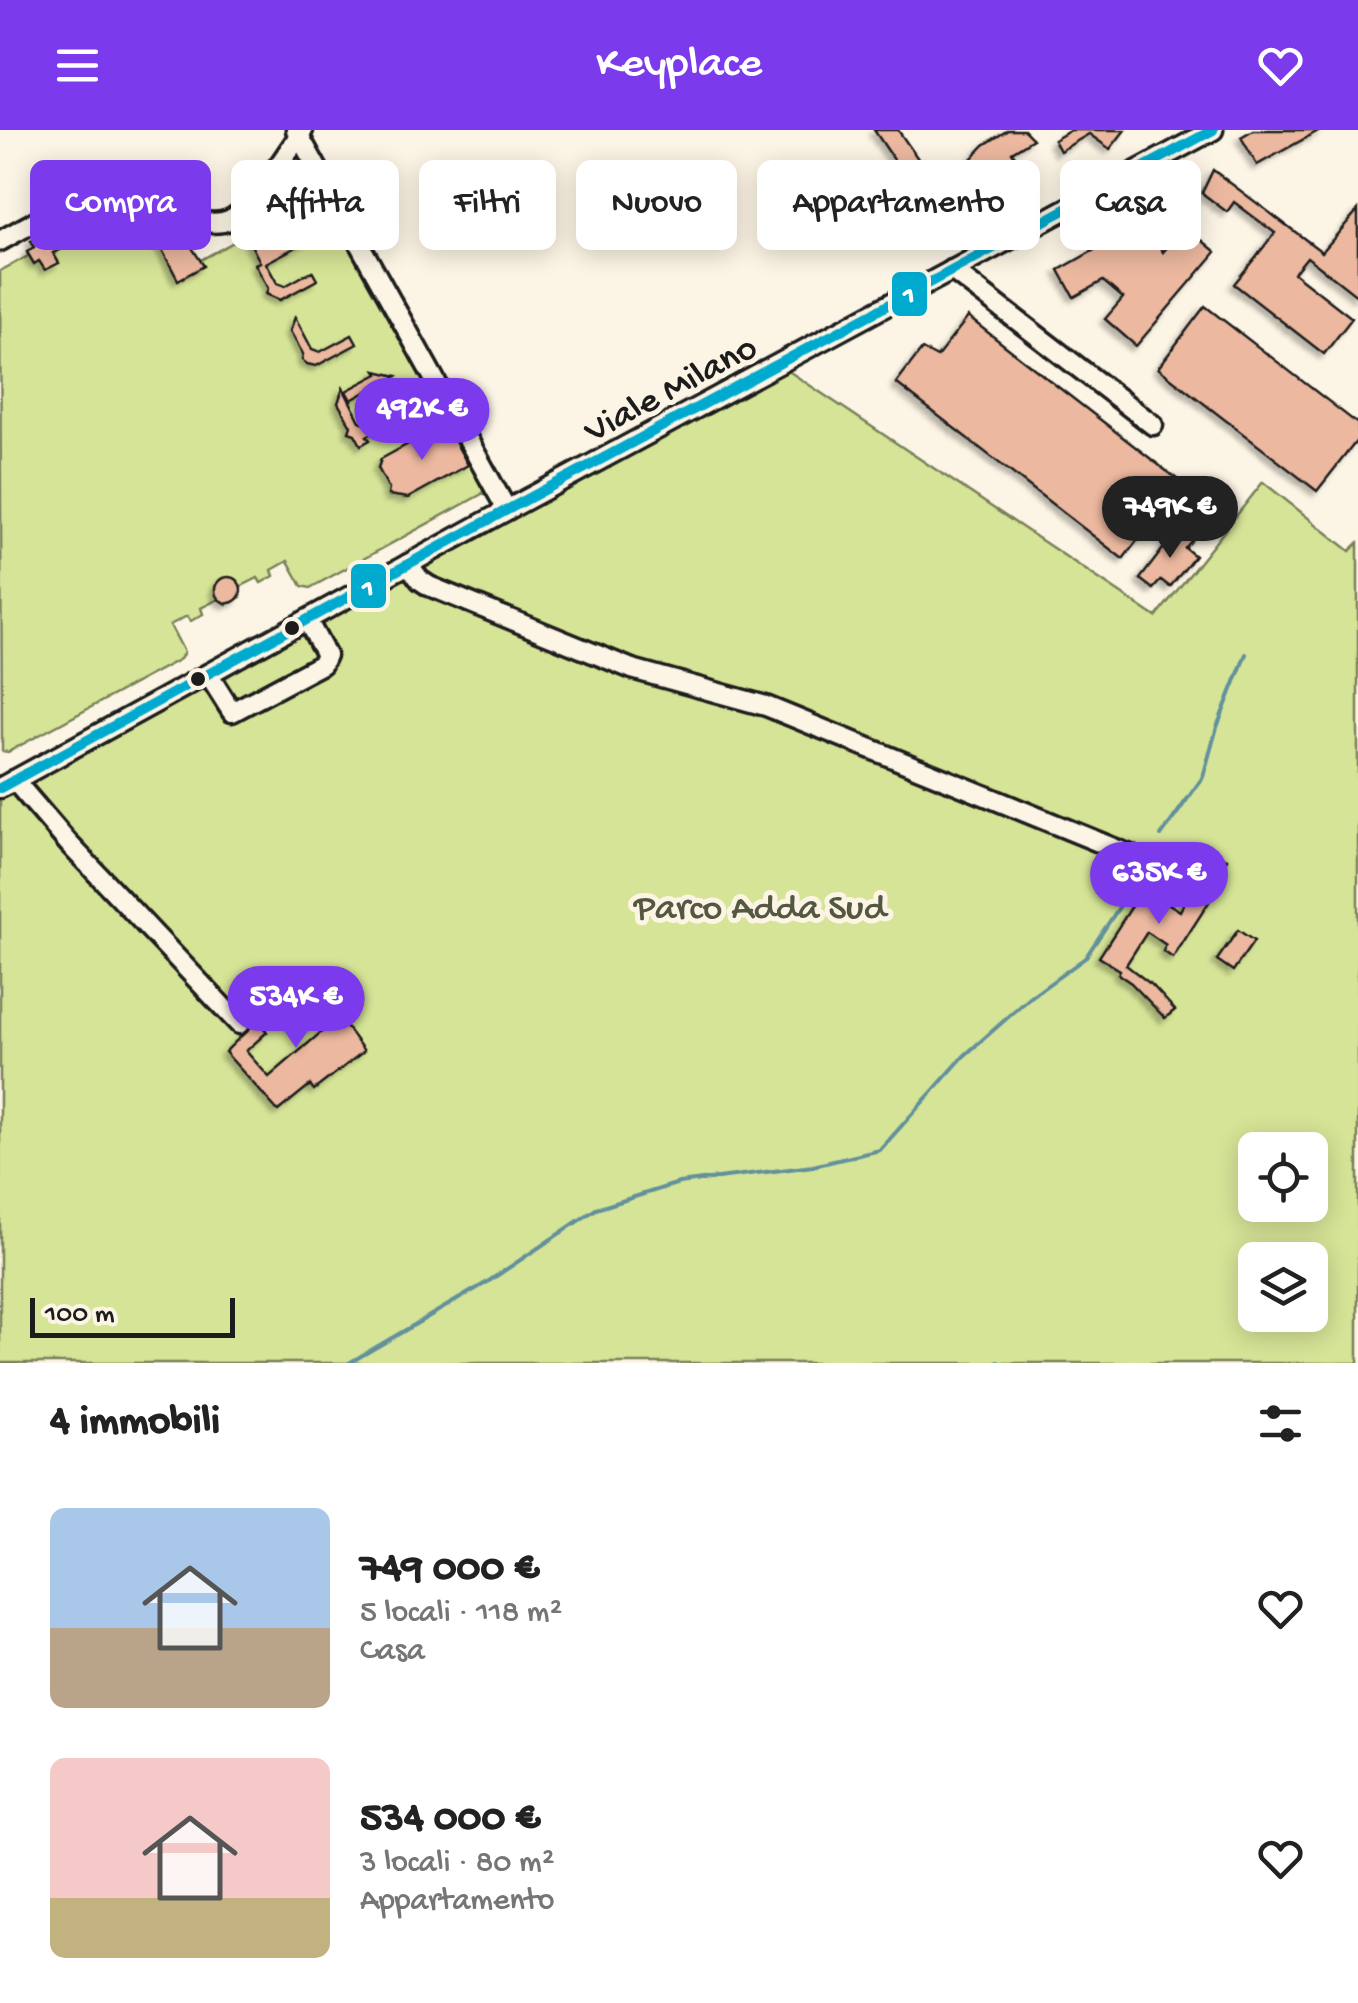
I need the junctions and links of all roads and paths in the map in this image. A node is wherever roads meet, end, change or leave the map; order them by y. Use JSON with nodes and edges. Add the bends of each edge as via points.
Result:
{"nodes":[{"id":1,"x":1213,"y":130,"type":"edge"},
{"id":2,"x":299,"y":132,"type":"edge"},
{"id":3,"x":0,"y":240,"type":"edge"},
{"id":4,"x":952,"y":270,"type":"junction"},
{"id":5,"x":1152,"y":425,"type":"dead end"},
{"id":6,"x":507,"y":510,"type":"junction"},
{"id":7,"x":408,"y":564,"type":"junction"},
{"id":8,"x":306,"y":620,"type":"junction"},
{"id":9,"x":208,"y":674,"type":"junction"},
{"id":10,"x":7,"y":784,"type":"edge"},
{"id":11,"x":1133,"y":856,"type":"dead end"},
{"id":12,"x":239,"y":1024,"type":"dead end"}],
"edges":[{"from":1,"to":4,"type":"street","name":"Viale Milano"},
{"from":2,"to":3,"type":"street","via":[[287,156],[227,221],[200,221],[105,197]]},
{"from":2,"to":6,"type":"street"},
{"from":4,"to":5,"type":"street"},
{"from":4,"to":6,"type":"street","name":"Viale Milano"},
{"from":6,"to":7,"type":"street","name":"Viale Milano"},
{"from":7,"to":8,"type":"street","name":"Viale Milano"},
{"from":7,"to":11,"type":"street","via":[[429,586],[585,650],[766,706]]},
{"from":8,"to":9,"type":"street","name":"Viale Milano"},
{"from":8,"to":9,"type":"street","via":[[326,655],[322,664],[232,712]]},
{"from":9,"to":10,"type":"street","name":"Viale Milano"},
{"from":10,"to":12,"type":"street"}]}
